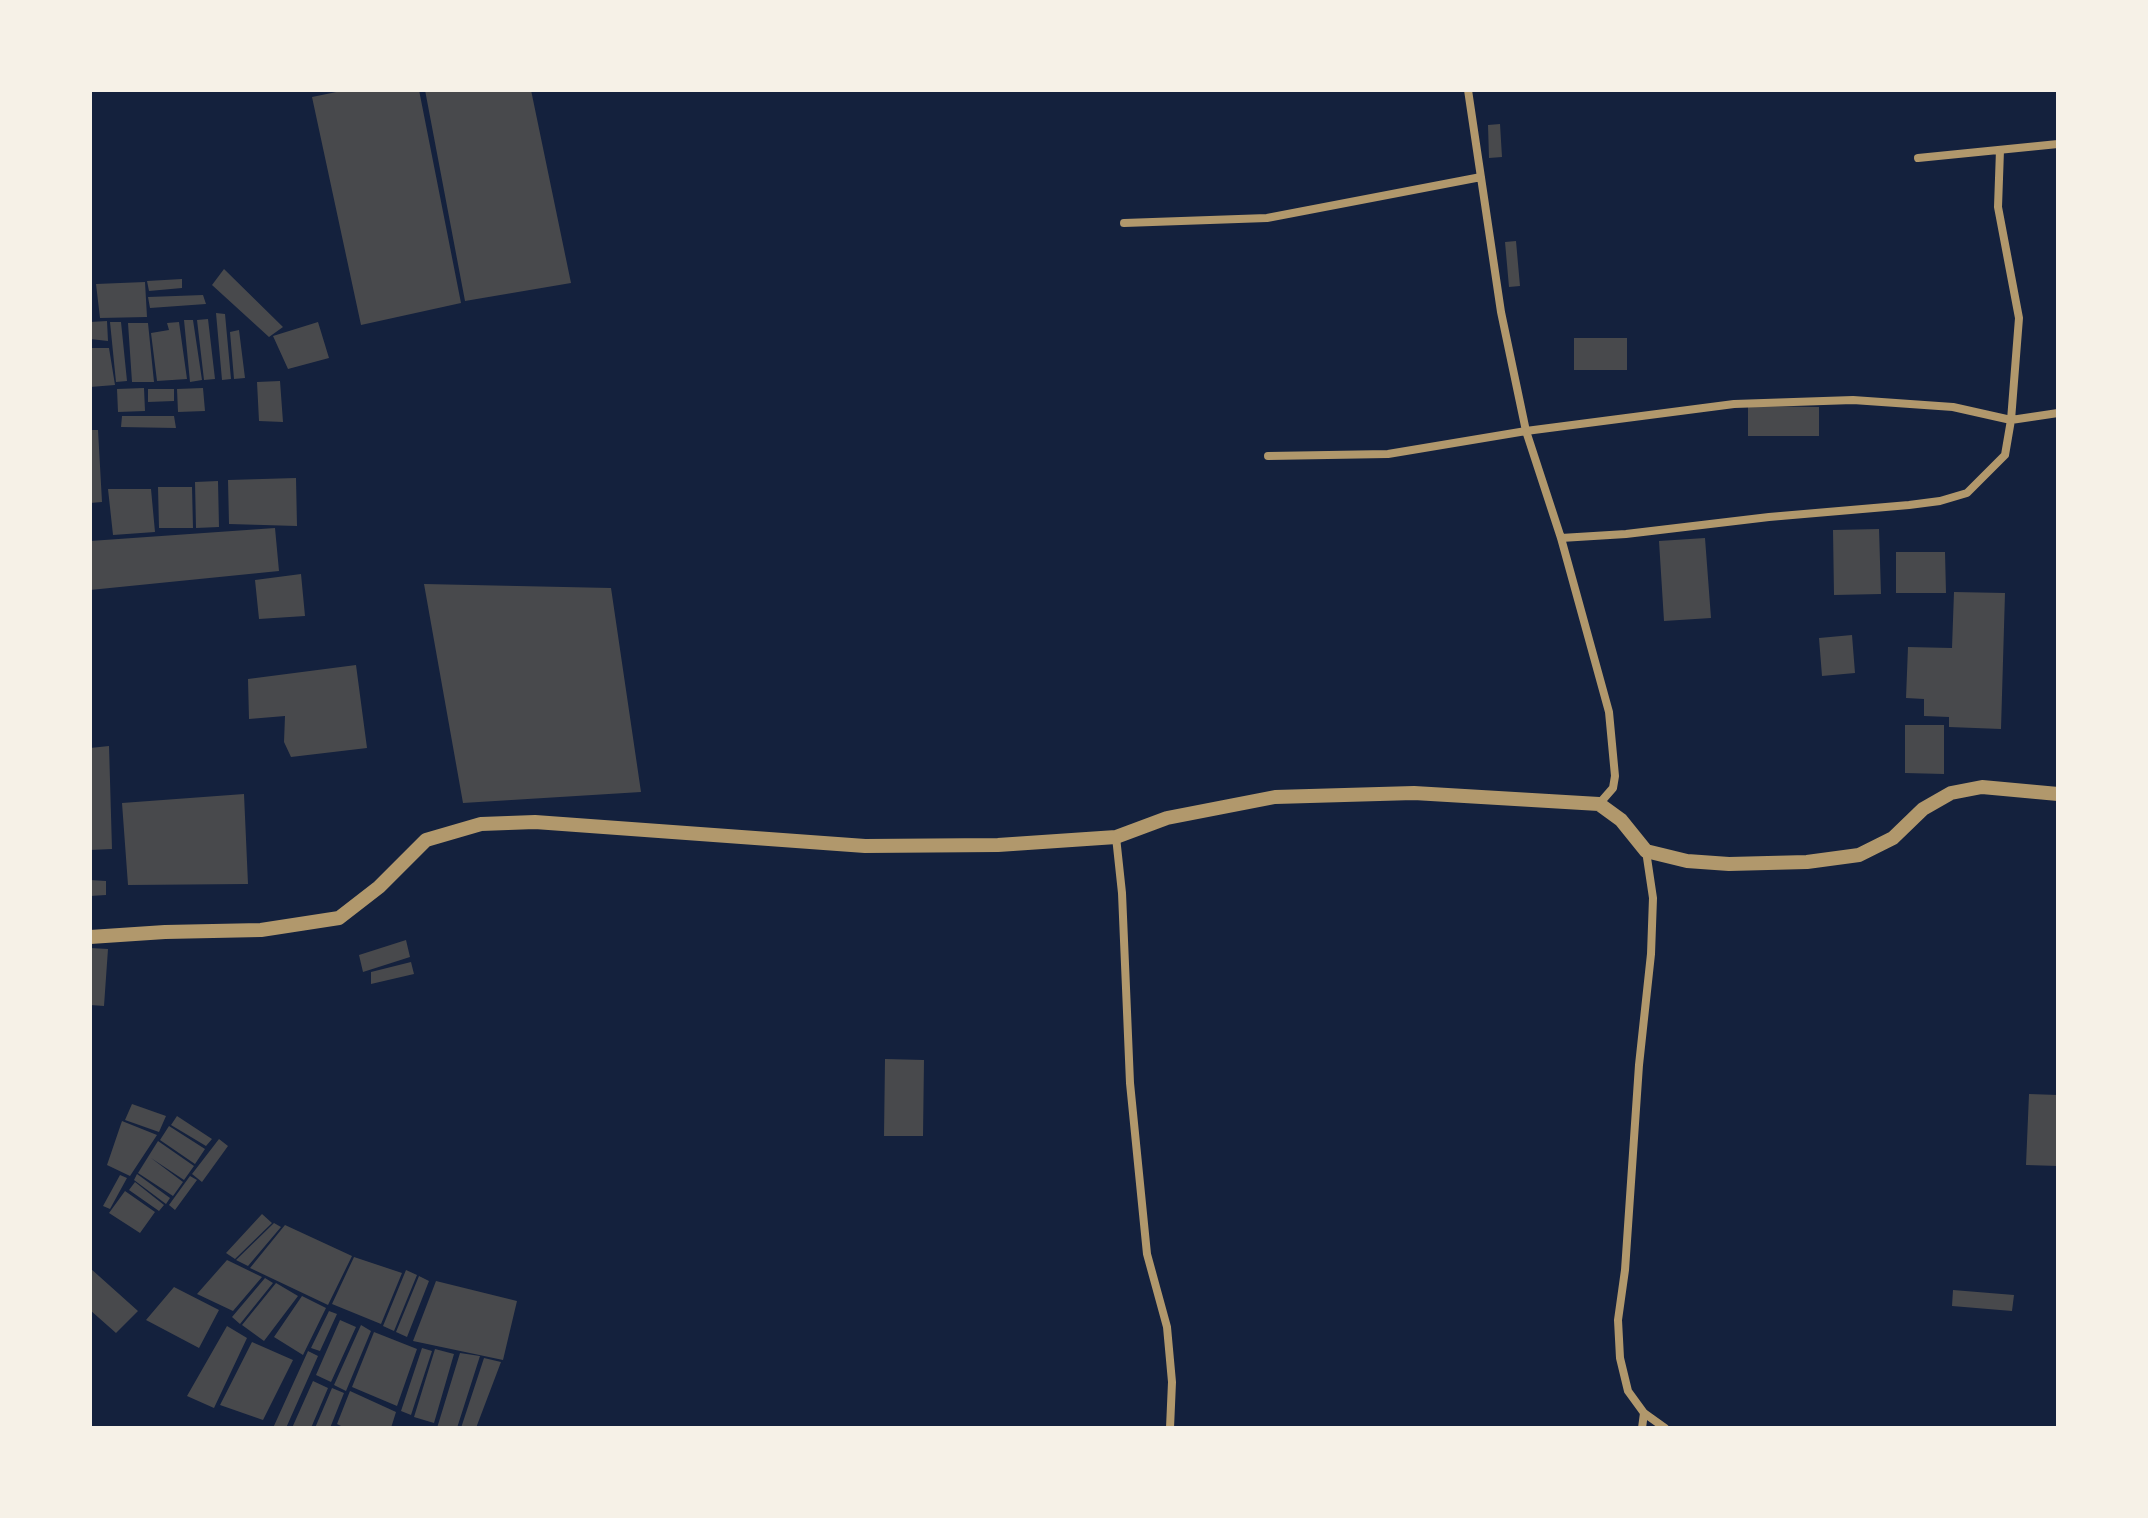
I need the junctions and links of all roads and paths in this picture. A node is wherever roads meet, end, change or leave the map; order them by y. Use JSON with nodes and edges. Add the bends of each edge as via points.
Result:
{"nodes":[{"id":1,"x":1468,"y":90,"type":"edge"},
{"id":2,"x":2058,"y":144,"type":"edge"},
{"id":3,"x":2000,"y":150,"type":"junction"},
{"id":4,"x":1918,"y":158,"type":"dead end"},
{"id":5,"x":1481,"y":177,"type":"junction"},
{"id":6,"x":1124,"y":223,"type":"dead end"},
{"id":7,"x":2058,"y":413,"type":"edge"},
{"id":8,"x":2011,"y":420,"type":"junction"},
{"id":9,"x":1526,"y":431,"type":"junction"},
{"id":10,"x":1268,"y":456,"type":"dead end"},
{"id":11,"x":1561,"y":538,"type":"junction"},
{"id":12,"x":2058,"y":794,"type":"edge"},
{"id":13,"x":1599,"y":804,"type":"junction"},
{"id":14,"x":1116,"y":837,"type":"junction"},
{"id":15,"x":1646,"y":851,"type":"junction"},
{"id":16,"x":90,"y":937,"type":"edge"},
{"id":17,"x":1644,"y":1413,"type":"junction"},
{"id":18,"x":1170,"y":1428,"type":"edge"},
{"id":19,"x":1642,"y":1428,"type":"edge"},
{"id":20,"x":1665,"y":1428,"type":"edge"}],
"edges":[{"from":1,"to":5,"type":"street"},
{"from":2,"to":3,"type":"street"},
{"from":3,"to":4,"type":"street"},
{"from":3,"to":8,"type":"street","via":[[1998,207],[2019,318]]},
{"from":5,"to":6,"type":"street","via":[[1267,218]]},
{"from":5,"to":9,"type":"street"},
{"from":7,"to":8,"type":"street"},
{"from":8,"to":9,"type":"street","via":[[1953,407],[1853,400],[1734,404]]},
{"from":8,"to":11,"type":"street","via":[[2005,455],[1967,493],[1940,501]]},
{"from":9,"to":10,"type":"street","via":[[1388,454]]},
{"from":9,"to":11,"type":"street"},
{"from":11,"to":13,"type":"street","via":[[1609,712],[1615,776],[1613,788]]},
{"from":12,"to":15,"type":"street","via":[[1982,787],[1951,793],[1923,809],[1893,838],[1859,855],[1729,864]]},
{"from":13,"to":14,"type":"street","via":[[1414,793],[1275,797],[1167,818]]},
{"from":13,"to":15,"type":"street","via":[[1621,820]]},
{"from":14,"to":16,"type":"street","via":[[865,846],[535,822],[481,824],[426,840],[339,918],[261,930]]},
{"from":14,"to":18,"type":"street","via":[[1130,1083],[1147,1254],[1167,1327]]},
{"from":15,"to":17,"type":"street","via":[[1653,898],[1651,954],[1618,1320],[1628,1391]]},
{"from":17,"to":19,"type":"street"},
{"from":17,"to":20,"type":"street"}]}
